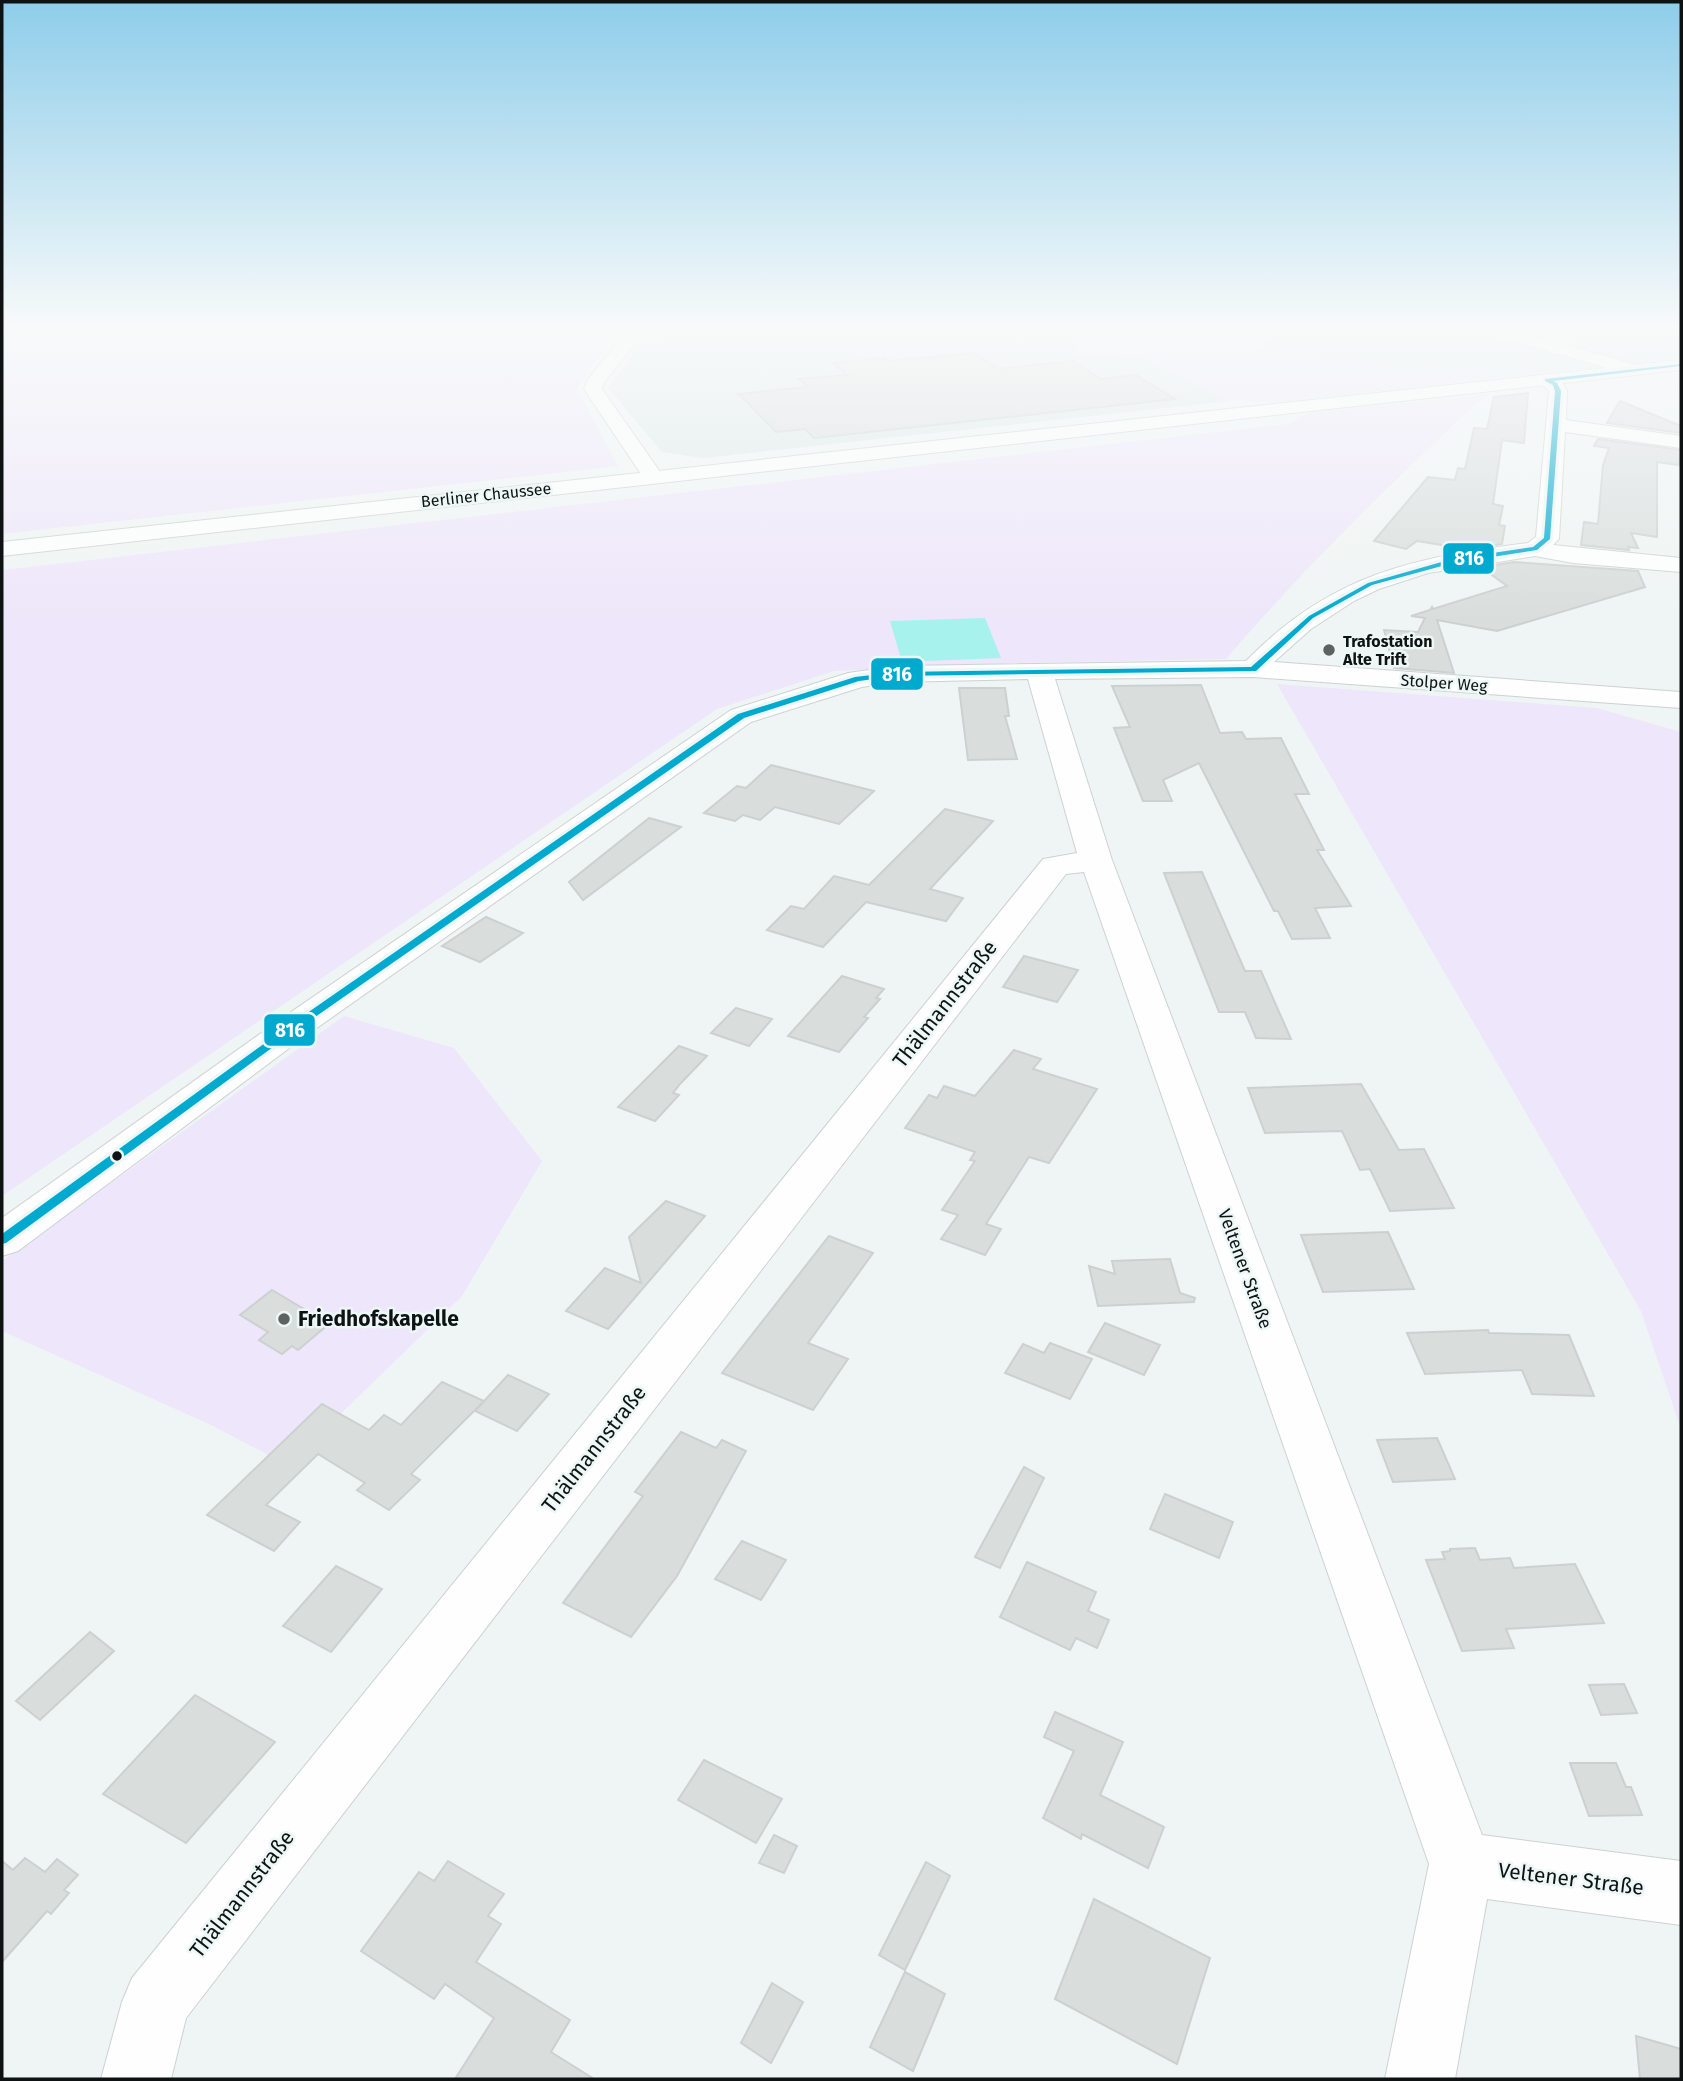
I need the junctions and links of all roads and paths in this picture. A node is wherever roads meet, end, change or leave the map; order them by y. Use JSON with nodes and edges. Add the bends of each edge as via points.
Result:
{"nodes":[{"id":1,"x":618,"y":426,"type":"edge"},
{"id":2,"x":1113,"y":426,"type":"edge"},
{"id":3,"x":1556,"y":426,"type":"edge"},
{"id":4,"x":1564,"y":426,"type":"edge"},
{"id":5,"x":1681,"y":442,"type":"edge"},
{"id":6,"x":652,"y":475,"type":"junction"},
{"id":7,"x":2,"y":549,"type":"edge"},
{"id":8,"x":1535,"y":549,"type":"junction"},
{"id":9,"x":1681,"y":565,"type":"edge"},
{"id":10,"x":1253,"y":669,"type":"junction"},
{"id":11,"x":1039,"y":671,"type":"junction"},
{"id":12,"x":1681,"y":700,"type":"edge"},
{"id":13,"x":1096,"y":860,"type":"junction"},
{"id":14,"x":2,"y":1240,"type":"edge"},
{"id":15,"x":1461,"y":1864,"type":"junction"},
{"id":16,"x":1681,"y":1893,"type":"edge"},
{"id":17,"x":136,"y":2079,"type":"edge"},
{"id":18,"x":1420,"y":2079,"type":"edge"}],
"edges":[{"from":1,"to":6,"type":"street"},
{"from":2,"to":6,"type":"street","name":"Berliner Chaussee"},
{"from":3,"to":8,"type":"street","via":[[1547,539]]},
{"from":4,"to":5,"type":"street"},
{"from":6,"to":7,"type":"street","name":"Berliner Chaussee"},
{"from":8,"to":9,"type":"street"},
{"from":8,"to":10,"type":"street","via":[[1424,567],[1375,583],[1323,608],[1286,635]]},
{"from":10,"to":11,"type":"street","name":"Stolper Weg"},
{"from":10,"to":12,"type":"street","name":"Stolper Weg"},
{"from":11,"to":13,"type":"street","name":"Veltener Straße"},
{"from":11,"to":14,"type":"street","name":"Stolper Weg","via":[[858,679],[741,716],[291,1029]]},
{"from":13,"to":15,"type":"street","name":"Veltener Straße"},
{"from":13,"to":17,"type":"street","name":"Thälmannstraße","via":[[1055,866],[156,2002]]},
{"from":15,"to":16,"type":"street","name":"Veltener Straße"},
{"from":15,"to":18,"type":"street"}]}
